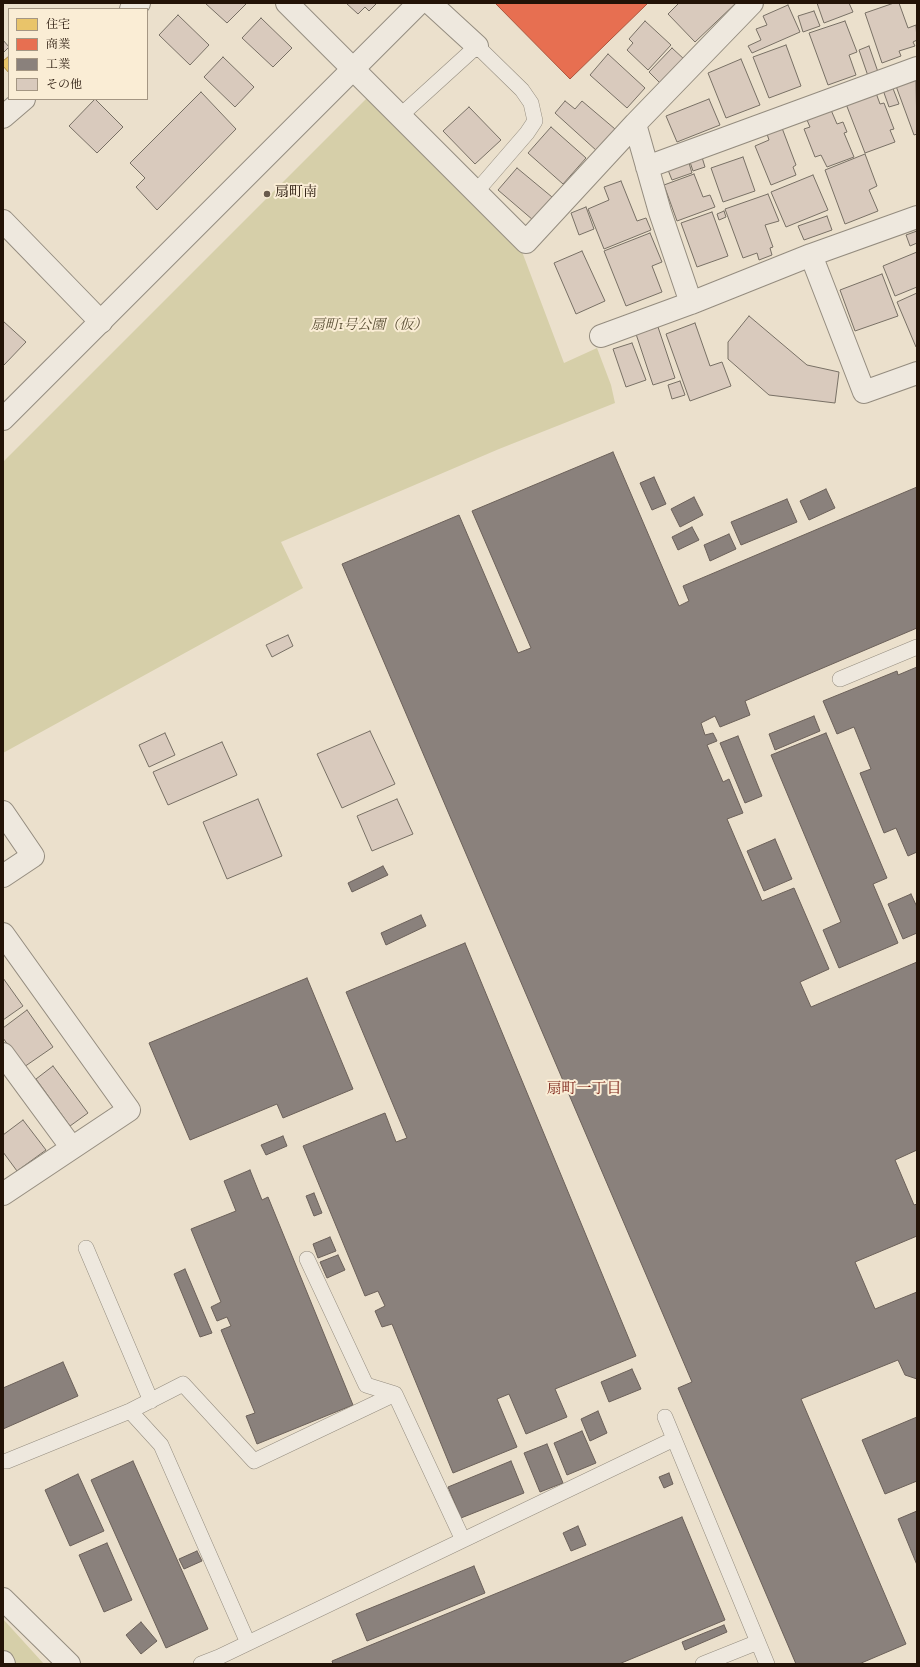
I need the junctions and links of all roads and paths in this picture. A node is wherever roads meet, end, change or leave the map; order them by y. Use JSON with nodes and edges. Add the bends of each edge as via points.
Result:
{"nodes":[{"id":1,"x":287,"y":3,"type":"edge"},
{"id":2,"x":419,"y":3,"type":"edge"},
{"id":3,"x":430,"y":3,"type":"edge"},
{"id":4,"x":752,"y":3,"type":"edge"},
{"id":5,"x":477,"y":46,"type":"junction"},
{"id":6,"x":917,"y":68,"type":"edge"},
{"id":7,"x":353,"y":69,"type":"junction"},
{"id":8,"x":23,"y":100,"type":"edge"},
{"id":9,"x":400,"y":116,"type":"junction"},
{"id":10,"x":3,"y":117,"type":"edge"},
{"id":11,"x":635,"y":124,"type":"junction"},
{"id":12,"x":647,"y":167,"type":"junction"},
{"id":13,"x":476,"y":192,"type":"junction"},
{"id":14,"x":917,"y":217,"type":"edge"},
{"id":15,"x":3,"y":221,"type":"edge"},
{"id":16,"x":811,"y":255,"type":"junction"},
{"id":17,"x":691,"y":303,"type":"junction"},
{"id":18,"x":101,"y":322,"type":"junction"},
{"id":19,"x":601,"y":336,"type":"dead end"},
{"id":20,"x":917,"y":373,"type":"edge"},
{"id":21,"x":3,"y":419,"type":"edge"},
{"id":22,"x":917,"y":647,"type":"edge"},
{"id":23,"x":840,"y":680,"type":"dead end"},
{"id":24,"x":3,"y":812,"type":"edge"},
{"id":25,"x":3,"y":876,"type":"edge"},
{"id":26,"x":3,"y":934,"type":"edge"},
{"id":27,"x":3,"y":1054,"type":"edge"},
{"id":28,"x":72,"y":1148,"type":"junction"},
{"id":29,"x":3,"y":1194,"type":"edge"},
{"id":30,"x":86,"y":1248,"type":"dead end"},
{"id":31,"x":307,"y":1259,"type":"dead end"},
{"id":32,"x":395,"y":1394,"type":"junction"},
{"id":33,"x":151,"y":1401,"type":"junction"},
{"id":34,"x":130,"y":1411,"type":"junction"},
{"id":35,"x":665,"y":1417,"type":"dead end"},
{"id":36,"x":674,"y":1439,"type":"junction"},
{"id":37,"x":7,"y":1461,"type":"dead end"},
{"id":38,"x":462,"y":1540,"type":"junction"},
{"id":39,"x":3,"y":1599,"type":"edge"},
{"id":40,"x":758,"y":1642,"type":"junction"},
{"id":41,"x":248,"y":1643,"type":"junction"},
{"id":42,"x":69,"y":1664,"type":"edge"},
{"id":43,"x":201,"y":1664,"type":"edge"},
{"id":44,"x":703,"y":1664,"type":"edge"},
{"id":45,"x":767,"y":1664,"type":"edge"}],
"edges":[{"from":1,"to":7,"type":"street"},
{"from":2,"to":7,"type":"street"},
{"from":3,"to":5,"type":"street"},
{"from":4,"to":11,"type":"street"},
{"from":5,"to":9,"type":"lane"},
{"from":5,"to":13,"type":"lane","via":[[522,90],[531,103],[535,121]]},
{"from":6,"to":12,"type":"street"},
{"from":7,"to":9,"type":"street"},
{"from":7,"to":18,"type":"street"},
{"from":8,"to":10,"type":"street"},
{"from":9,"to":13,"type":"street"},
{"from":11,"to":12,"type":"street"},
{"from":11,"to":13,"type":"street","via":[[526,242]]},
{"from":12,"to":17,"type":"street"},
{"from":14,"to":16,"type":"street"},
{"from":15,"to":18,"type":"street"},
{"from":16,"to":17,"type":"street"},
{"from":16,"to":20,"type":"street","via":[[864,392]]},
{"from":17,"to":19,"type":"street"},
{"from":18,"to":21,"type":"street"},
{"from":22,"to":23,"type":"lane"},
{"from":24,"to":25,"type":"street","via":[[33,856]]},
{"from":26,"to":28,"type":"street","via":[[129,1110]]},
{"from":27,"to":28,"type":"street"},
{"from":28,"to":29,"type":"street"},
{"from":30,"to":33,"type":"lane"},
{"from":31,"to":32,"type":"lane","via":[[366,1385]]},
{"from":32,"to":33,"type":"lane","via":[[254,1461],[183,1384]]},
{"from":32,"to":38,"type":"lane"},
{"from":33,"to":34,"type":"lane"},
{"from":34,"to":37,"type":"lane"},
{"from":34,"to":41,"type":"lane","via":[[161,1445]]},
{"from":35,"to":36,"type":"lane"},
{"from":36,"to":38,"type":"lane"},
{"from":36,"to":40,"type":"lane"},
{"from":38,"to":41,"type":"lane"},
{"from":39,"to":42,"type":"street"},
{"from":40,"to":44,"type":"lane"},
{"from":40,"to":45,"type":"lane"},
{"from":41,"to":43,"type":"lane"}]}
